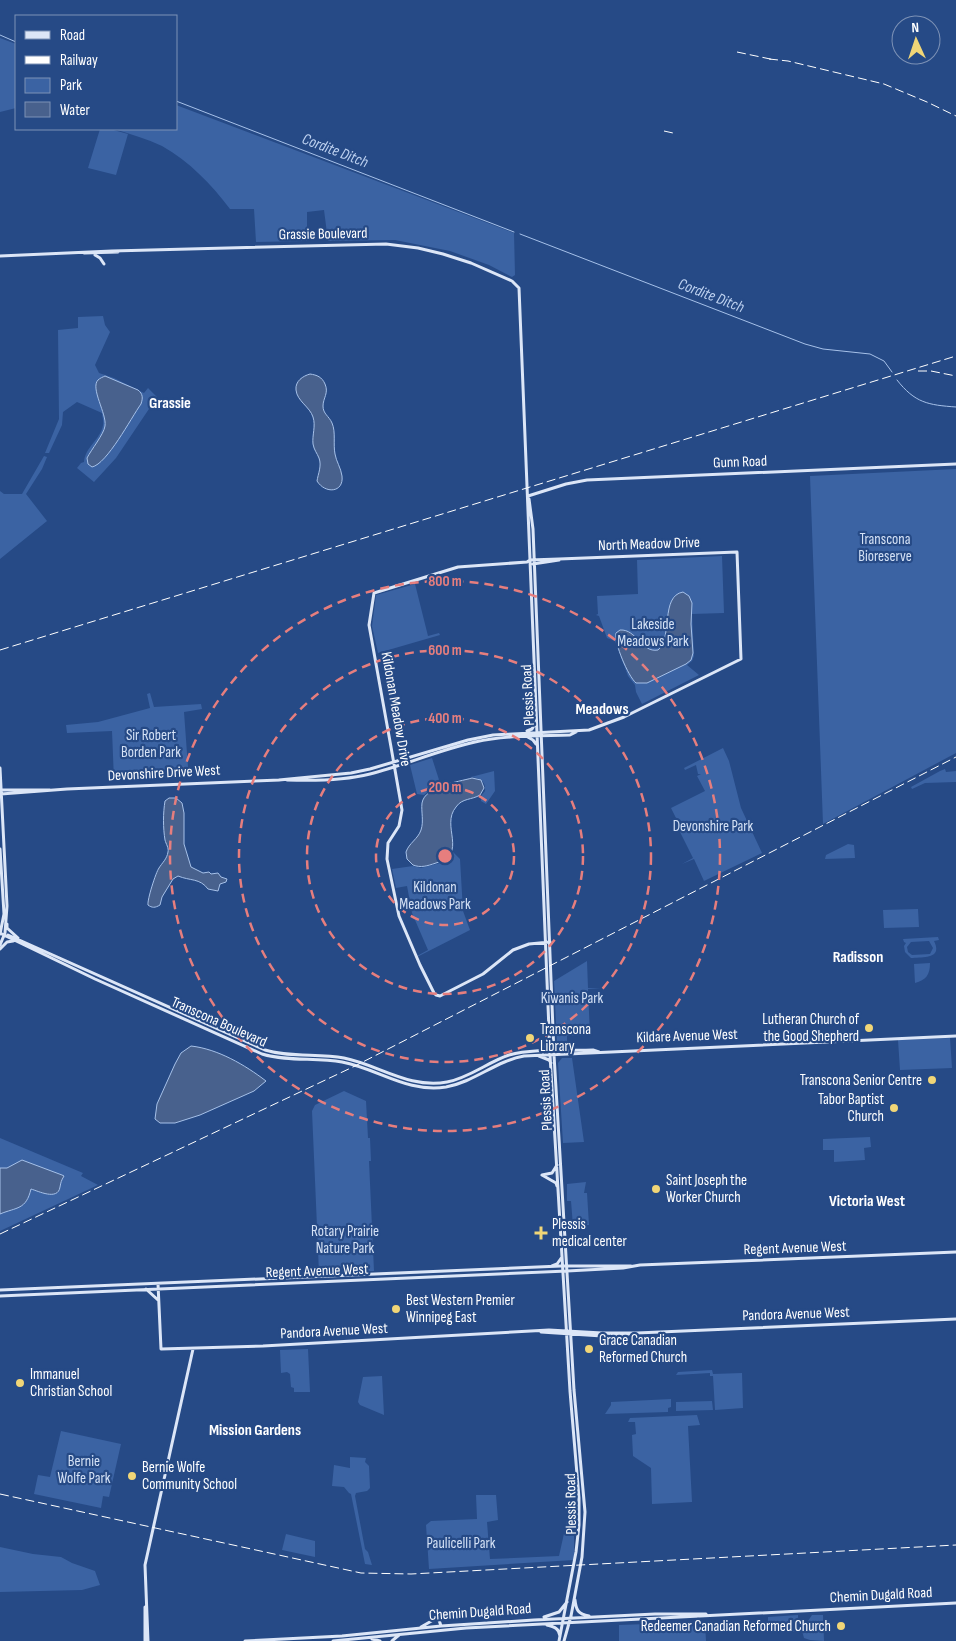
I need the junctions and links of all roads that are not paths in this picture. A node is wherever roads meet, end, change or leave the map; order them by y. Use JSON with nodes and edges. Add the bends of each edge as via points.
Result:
{"nodes":[{"id":1,"x":119,"y":252,"type":"junction"},
{"id":2,"x":84,"y":253,"type":"junction"},
{"id":3,"x":95,"y":254,"type":"junction"},
{"id":4,"x":0,"y":256,"type":"edge"},
{"id":5,"x":104,"y":264,"type":"dead end"},
{"id":6,"x":519,"y":288,"type":"joint"},
{"id":7,"x":956,"y":464,"type":"edge"},
{"id":8,"x":537,"y":494,"type":"junction"},
{"id":9,"x":528,"y":496,"type":"junction"},
{"id":10,"x":531,"y":506,"type":"junction"},
{"id":11,"x":531,"y":562,"type":"junction"},
{"id":12,"x":741,"y":659,"type":"joint"},
{"id":13,"x":536,"y":720,"type":"junction"},
{"id":14,"x":525,"y":734,"type":"junction"},
{"id":15,"x":537,"y":734,"type":"junction"},
{"id":16,"x":542,"y":734,"type":"junction"},
{"id":17,"x":537,"y":747,"type":"junction"},
{"id":18,"x":394,"y":764,"type":"junction"},
{"id":19,"x":0,"y":768,"type":"edge"},
{"id":20,"x":1,"y":791,"type":"edge"},
{"id":21,"x":0,"y":849,"type":"edge"},
{"id":22,"x":6,"y":922,"type":"junction"},
{"id":23,"x":2,"y":933,"type":"edge"},
{"id":24,"x":18,"y":941,"type":"junction"},
{"id":25,"x":548,"y":942,"type":"junction"},
{"id":26,"x":0,"y":947,"type":"edge"},
{"id":27,"x":549,"y":1036,"type":"junction"},
{"id":28,"x":956,"y":1036,"type":"edge"},
{"id":29,"x":543,"y":1052,"type":"junction"},
{"id":30,"x":552,"y":1053,"type":"junction"},
{"id":31,"x":539,"y":1055,"type":"junction"},
{"id":32,"x":551,"y":1063,"type":"junction"},
{"id":33,"x":557,"y":1165,"type":"junction"},
{"id":34,"x":558,"y":1187,"type":"junction"},
{"id":35,"x":956,"y":1252,"type":"edge"},
{"id":36,"x":562,"y":1256,"type":"junction"},
{"id":37,"x":562,"y":1266,"type":"junction"},
{"id":38,"x":567,"y":1266,"type":"junction"},
{"id":39,"x":634,"y":1266,"type":"junction"},
{"id":40,"x":549,"y":1267,"type":"junction"},
{"id":41,"x":513,"y":1269,"type":"junction"},
{"id":42,"x":452,"y":1271,"type":"junction"},
{"id":43,"x":565,"y":1271,"type":"junction"},
{"id":44,"x":551,"y":1272,"type":"junction"},
{"id":45,"x":511,"y":1274,"type":"junction"},
{"id":46,"x":452,"y":1276,"type":"junction"},
{"id":47,"x":564,"y":1283,"type":"junction"},
{"id":48,"x":158,"y":1286,"type":"junction"},
{"id":49,"x":145,"y":1289,"type":"junction"},
{"id":50,"x":0,"y":1290,"type":"edge"},
{"id":51,"x":0,"y":1296,"type":"edge"},
{"id":52,"x":158,"y":1300,"type":"junction"},
{"id":53,"x":566,"y":1319,"type":"junction"},
{"id":54,"x":956,"y":1319,"type":"edge"},
{"id":55,"x":558,"y":1330,"type":"junction"},
{"id":56,"x":538,"y":1331,"type":"junction"},
{"id":57,"x":569,"y":1332,"type":"junction"},
{"id":58,"x":637,"y":1333,"type":"junction"},
{"id":59,"x":580,"y":1335,"type":"junction"},
{"id":60,"x":572,"y":1343,"type":"junction"},
{"id":61,"x":193,"y":1349,"type":"junction"},
{"id":62,"x":574,"y":1598,"type":"junction"},
{"id":63,"x":568,"y":1602,"type":"junction"},
{"id":64,"x":956,"y":1602,"type":"edge"},
{"id":65,"x":656,"y":1614,"type":"junction"},
{"id":66,"x":716,"y":1615,"type":"junction"},
{"id":67,"x":611,"y":1616,"type":"junction"},
{"id":68,"x":594,"y":1617,"type":"junction"},
{"id":69,"x":565,"y":1618,"type":"junction"},
{"id":70,"x":570,"y":1618,"type":"junction"},
{"id":71,"x":658,"y":1618,"type":"junction"},
{"id":72,"x":534,"y":1620,"type":"junction"},
{"id":73,"x":611,"y":1621,"type":"junction"},
{"id":74,"x":564,"y":1623,"type":"junction"},
{"id":75,"x":569,"y":1623,"type":"junction"},
{"id":76,"x":544,"y":1624,"type":"junction"},
{"id":77,"x":440,"y":1626,"type":"junction"},
{"id":78,"x":419,"y":1628,"type":"junction"},
{"id":79,"x":437,"y":1630,"type":"junction"},
{"id":80,"x":401,"y":1634,"type":"junction"},
{"id":81,"x":146,"y":1635,"type":"junction"},
{"id":82,"x":368,"y":1638,"type":"junction"},
{"id":83,"x":147,"y":1641,"type":"edge"},
{"id":84,"x":245,"y":1641,"type":"edge"},
{"id":85,"x":333,"y":1641,"type":"edge"},
{"id":86,"x":380,"y":1641,"type":"edge"},
{"id":87,"x":392,"y":1641,"type":"edge"},
{"id":88,"x":561,"y":1641,"type":"edge"}],
"edges":[{"from":1,"to":2,"type":"main road","name":"Grassie Boulevard"},
{"from":1,"to":3,"type":"main road","name":"Grassie Boulevard"},
{"from":1,"to":6,"type":"main road","name":"Grassie Boulevard","via":[[386,244],[453,257],[512,281]]},
{"from":2,"to":3,"type":"main road","name":"Grassie Boulevard"},
{"from":2,"to":4,"type":"main road","name":"Grassie Boulevard"},
{"from":3,"to":5,"type":"main road"},
{"from":6,"to":9,"type":"main road","name":"Plessis Road"},
{"from":7,"to":8,"type":"main road","name":"Gunn Road","via":[[587,480]]},
{"from":8,"to":9,"type":"main road","name":"Gunn Road"},
{"from":8,"to":10,"type":"main road"},
{"from":9,"to":10,"type":"main road","name":"Plessis Road"},
{"from":9,"to":11,"type":"main road","name":"Plessis Road"},
{"from":10,"to":11,"type":"main road","name":"Plessis Road"},
{"from":11,"to":12,"type":"main road","name":"North Meadow Drive","via":[[737,552]]},
{"from":11,"to":13,"type":"main road","name":"Plessis Road"},
{"from":11,"to":16,"type":"main road","name":"Plessis Road"},
{"from":11,"to":18,"type":"main road","name":"Kildonan Meadow Drive","via":[[458,566],[374,593],[369,625]]},
{"from":12,"to":16,"type":"main road","name":"Devonshire Drive West","via":[[594,729]]},
{"from":13,"to":14,"type":"main road"},
{"from":13,"to":15,"type":"main road","name":"Plessis Road"},
{"from":14,"to":15,"type":"main road","name":"Devonshire Drive West"},
{"from":14,"to":17,"type":"main road"},
{"from":14,"to":18,"type":"main road","name":"Devonshire Drive West","via":[[486,740]]},
{"from":15,"to":16,"type":"main road","name":"Devonshire Drive West"},
{"from":15,"to":17,"type":"main road","name":"Plessis Road"},
{"from":16,"to":25,"type":"main road","name":"Plessis Road"},
{"from":17,"to":25,"type":"main road","name":"Plessis Road"},
{"from":18,"to":20,"type":"main road","name":"Devonshire Drive West","via":[[370,774],[316,781]]},
{"from":18,"to":25,"type":"main road","name":"Kildonan Meadow Drive","via":[[402,815],[388,843],[387,859],[398,913],[436,995],[483,974],[513,950]]},
{"from":19,"to":20,"type":"main road"},
{"from":20,"to":22,"type":"main road"},
{"from":21,"to":23,"type":"main road"},
{"from":22,"to":23,"type":"main road"},
{"from":22,"to":24,"type":"main road"},
{"from":23,"to":24,"type":"main road","name":"Transcona Boulevard"},
{"from":23,"to":26,"type":"main road"},
{"from":24,"to":26,"type":"main road","via":[[7,942]]},
{"from":24,"to":29,"type":"main road","name":"Transcona Boulevard","via":[[256,1047],[273,1052],[346,1058],[419,1083],[461,1078],[508,1056]]},
{"from":24,"to":31,"type":"main road","name":"Transcona Boulevard","via":[[114,988],[271,1056],[344,1062],[404,1084],[435,1088],[464,1082],[507,1060]]},
{"from":25,"to":27,"type":"main road","name":"Plessis Road"},
{"from":25,"to":30,"type":"main road","name":"Plessis Road"},
{"from":27,"to":29,"type":"main road"},
{"from":27,"to":30,"type":"main road","name":"Plessis Road"},
{"from":28,"to":30,"type":"main road","name":"Kildare Avenue West","via":[[594,1054]]},
{"from":29,"to":30,"type":"main road","name":"Transcona Boulevard"},
{"from":30,"to":31,"type":"main road","name":"Transcona Boulevard"},
{"from":30,"to":32,"type":"main road","name":"Plessis Road"},
{"from":30,"to":38,"type":"main road","name":"Plessis Road"},
{"from":31,"to":32,"type":"main road"},
{"from":32,"to":33,"type":"main road","name":"Plessis Road"},
{"from":33,"to":34,"type":"main road","name":"Plessis Road"},
{"from":33,"to":34,"type":"main road","via":[[552,1172],[542,1175]]},
{"from":34,"to":36,"type":"main road","name":"Plessis Road"},
{"from":35,"to":39,"type":"main road","name":"Regent Avenue West"},
{"from":36,"to":37,"type":"main road","name":"Plessis Road"},
{"from":36,"to":40,"type":"main road","via":[[557,1264]]},
{"from":37,"to":38,"type":"main road","name":"Regent Avenue West"},
{"from":37,"to":40,"type":"main road","name":"Regent Avenue West"},
{"from":37,"to":43,"type":"main road","name":"Plessis Road"},
{"from":38,"to":39,"type":"main road","name":"Regent Avenue West"},
{"from":38,"to":43,"type":"main road","name":"Plessis Road"},
{"from":39,"to":43,"type":"main road","name":"Regent Avenue West"},
{"from":40,"to":41,"type":"main road","name":"Regent Avenue West"},
{"from":41,"to":42,"type":"main road","name":"Regent Avenue West"},
{"from":41,"to":45,"type":"main road"},
{"from":42,"to":46,"type":"main road"},
{"from":42,"to":48,"type":"main road","name":"Regent Avenue West"},
{"from":43,"to":44,"type":"main road","name":"Regent Avenue West"},
{"from":43,"to":47,"type":"main road","name":"Plessis Road"},
{"from":43,"to":57,"type":"main road","name":"Plessis Road"},
{"from":44,"to":45,"type":"main road","name":"Regent Avenue West"},
{"from":44,"to":47,"type":"main road","via":[[559,1275]]},
{"from":45,"to":46,"type":"main road","name":"Regent Avenue West"},
{"from":46,"to":48,"type":"main road","name":"Regent Avenue West"},
{"from":47,"to":53,"type":"main road","name":"Plessis Road"},
{"from":48,"to":49,"type":"main road","name":"Regent Avenue West"},
{"from":48,"to":50,"type":"main road","name":"Regent Avenue West"},
{"from":48,"to":52,"type":"main road"},
{"from":49,"to":51,"type":"main road","name":"Regent Avenue West"},
{"from":49,"to":52,"type":"main road"},
{"from":52,"to":61,"type":"main road","name":"Pandora Avenue West","via":[[160,1349]]},
{"from":53,"to":55,"type":"main road"},
{"from":53,"to":57,"type":"main road","name":"Plessis Road"},
{"from":54,"to":58,"type":"main road","name":"Pandora Avenue West"},
{"from":55,"to":56,"type":"main road","name":"Pandora Avenue West"},
{"from":55,"to":57,"type":"main road","name":"Pandora Avenue West"},
{"from":56,"to":57,"type":"main road","name":"Pandora Avenue West"},
{"from":56,"to":61,"type":"main road","name":"Pandora Avenue West"},
{"from":57,"to":58,"type":"main road","name":"Pandora Avenue West"},
{"from":57,"to":59,"type":"main road","name":"Pandora Avenue West"},
{"from":57,"to":60,"type":"main road","name":"Plessis Road"},
{"from":57,"to":63,"type":"main road","name":"Plessis Road","via":[[579,1512]]},
{"from":58,"to":59,"type":"main road","name":"Pandora Avenue West"},
{"from":59,"to":60,"type":"main road","via":[[574,1337]]},
{"from":60,"to":62,"type":"main road","name":"Plessis Road","via":[[585,1512],[582,1557]]},
{"from":61,"to":81,"type":"main road","via":[[147,1554]]},
{"from":62,"to":68,"type":"main road","via":[[580,1614]]},
{"from":62,"to":70,"type":"main road","name":"Plessis Road"},
{"from":63,"to":69,"type":"main road","name":"Plessis Road"},
{"from":63,"to":72,"type":"main road","via":[[550,1617]]},
{"from":64,"to":66,"type":"main road","name":"Chemin Dugald Road"},
{"from":65,"to":66,"type":"main road","name":"Chemin Dugald Road"},
{"from":65,"to":67,"type":"main road","name":"Chemin Dugald Road"},
{"from":65,"to":71,"type":"main road"},
{"from":66,"to":71,"type":"main road","name":"Chemin Dugald Road"},
{"from":67,"to":68,"type":"main road","name":"Chemin Dugald Road"},
{"from":67,"to":73,"type":"main road"},
{"from":68,"to":70,"type":"main road","name":"Chemin Dugald Road"},
{"from":69,"to":70,"type":"main road","name":"Chemin Dugald Road"},
{"from":69,"to":72,"type":"main road","name":"Chemin Dugald Road"},
{"from":69,"to":74,"type":"main road","name":"Plessis Road"},
{"from":70,"to":75,"type":"main road","name":"Plessis Road"},
{"from":71,"to":73,"type":"main road","name":"Chemin Dugald Road"},
{"from":72,"to":77,"type":"main road","name":"Chemin Dugald Road"},
{"from":73,"to":75,"type":"main road","name":"Chemin Dugald Road"},
{"from":74,"to":75,"type":"main road","name":"Chemin Dugald Road"},
{"from":74,"to":76,"type":"main road","name":"Chemin Dugald Road"},
{"from":74,"to":88,"type":"main road","name":"Plessis Road"},
{"from":75,"to":88,"type":"main road","name":"Plessis Road"},
{"from":76,"to":79,"type":"main road","name":"Chemin Dugald Road"},
{"from":76,"to":88,"type":"main road","via":[[556,1628]]},
{"from":77,"to":78,"type":"main road","name":"Chemin Dugald Road"},
{"from":77,"to":78,"type":"main road","via":[[439,1620],[435,1619]]},
{"from":77,"to":79,"type":"main road"},
{"from":78,"to":84,"type":"main road","name":"Chemin Dugald Road"},
{"from":79,"to":80,"type":"main road","name":"Chemin Dugald Road"},
{"from":80,"to":82,"type":"main road","name":"Chemin Dugald Road"},
{"from":80,"to":87,"type":"main road"},
{"from":81,"to":83,"type":"main road"},
{"from":81,"to":83,"type":"main road"},
{"from":82,"to":85,"type":"main road","name":"Chemin Dugald Road"},
{"from":82,"to":86,"type":"main road"}]}
